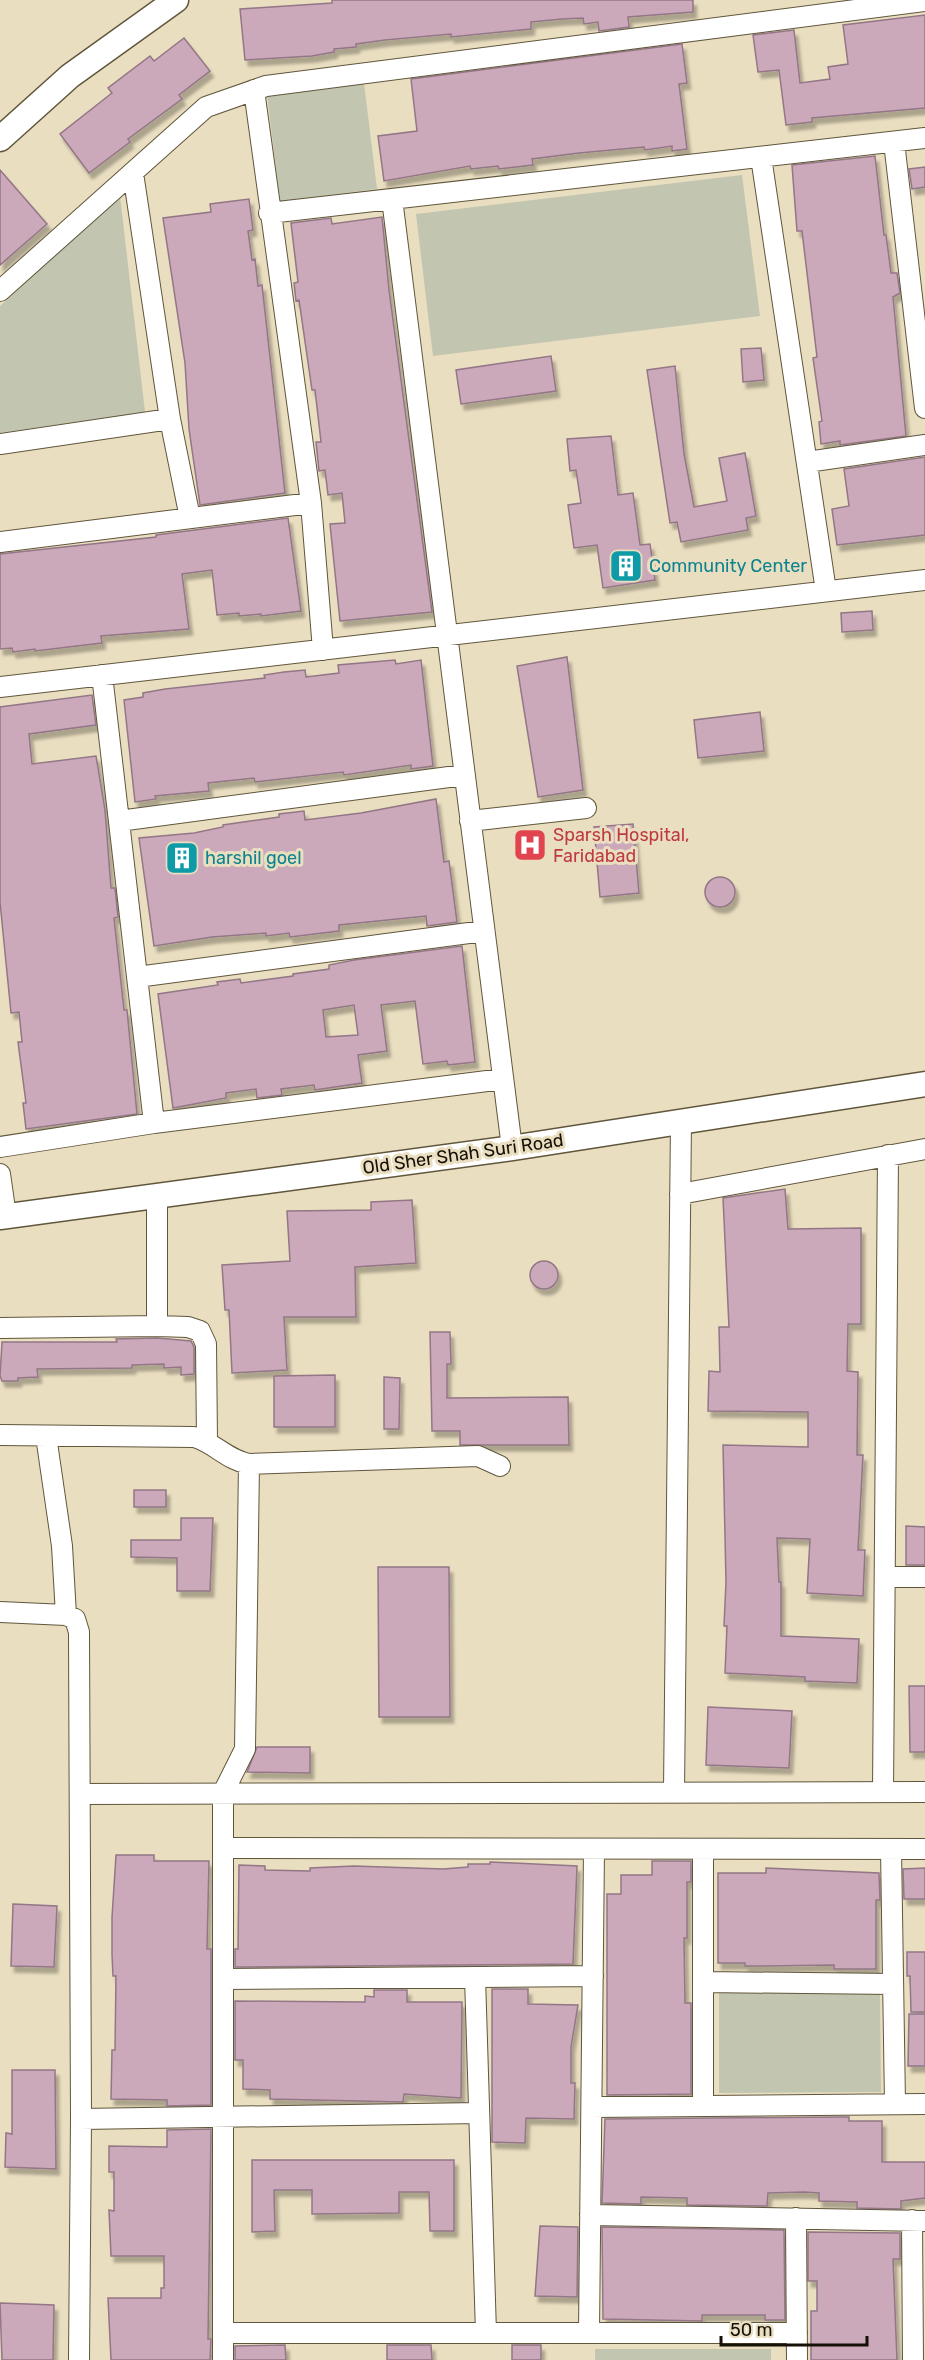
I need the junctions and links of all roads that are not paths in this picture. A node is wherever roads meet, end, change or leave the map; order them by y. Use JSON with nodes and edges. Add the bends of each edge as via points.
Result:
{"nodes":[{"id":1,"x":177,"y":0,"type":"edge"},
{"id":2,"x":925,"y":1,"type":"edge"},
{"id":3,"x":254,"y":90,"type":"junction"},
{"id":4,"x":925,"y":138,"type":"edge"},
{"id":5,"x":0,"y":139,"type":"edge"},
{"id":6,"x":894,"y":142,"type":"junction"},
{"id":7,"x":761,"y":157,"type":"junction"},
{"id":8,"x":133,"y":173,"type":"junction"},
{"id":9,"x":392,"y":199,"type":"junction"},
{"id":10,"x":269,"y":213,"type":"junction"},
{"id":11,"x":0,"y":291,"type":"edge"},
{"id":12,"x":925,"y":408,"type":"edge"},
{"id":13,"x":170,"y":419,"type":"junction"},
{"id":14,"x":0,"y":444,"type":"edge"},
{"id":15,"x":925,"y":445,"type":"edge"},
{"id":16,"x":807,"y":462,"type":"junction"},
{"id":17,"x":311,"y":503,"type":"junction"},
{"id":18,"x":190,"y":518,"type":"junction"},
{"id":19,"x":0,"y":542,"type":"edge"},
{"id":20,"x":925,"y":580,"type":"edge"},
{"id":21,"x":826,"y":591,"type":"junction"},
{"id":22,"x":446,"y":635,"type":"junction"},
{"id":23,"x":323,"y":650,"type":"junction"},
{"id":24,"x":102,"y":675,"type":"junction"},
{"id":25,"x":0,"y":687,"type":"edge"},
{"id":26,"x":464,"y":775,"type":"junction"},
{"id":27,"x":586,"y":808,"type":"dead end"},
{"id":28,"x":119,"y":821,"type":"junction"},
{"id":29,"x":470,"y":821,"type":"junction"},
{"id":30,"x":484,"y":931,"type":"junction"},
{"id":31,"x":137,"y":977,"type":"junction"},
{"id":32,"x":503,"y":1079,"type":"junction"},
{"id":33,"x":925,"y":1084,"type":"edge"},
{"id":34,"x":681,"y":1122,"type":"junction"},
{"id":35,"x":154,"y":1123,"type":"junction"},
{"id":36,"x":0,"y":1147,"type":"edge"},
{"id":37,"x":512,"y":1148,"type":"junction"},
{"id":38,"x":925,"y":1149,"type":"edge"},
{"id":39,"x":888,"y":1155,"type":"junction"},
{"id":40,"x":0,"y":1174,"type":"edge"},
{"id":41,"x":680,"y":1194,"type":"junction"},
{"id":42,"x":157,"y":1196,"type":"junction"},
{"id":43,"x":3,"y":1216,"type":"edge"},
{"id":44,"x":157,"y":1326,"type":"junction"},
{"id":45,"x":0,"y":1328,"type":"edge"},
{"id":46,"x":0,"y":1435,"type":"edge"},
{"id":47,"x":46,"y":1436,"type":"junction"},
{"id":48,"x":207,"y":1441,"type":"junction"},
{"id":49,"x":249,"y":1464,"type":"junction"},
{"id":50,"x":500,"y":1466,"type":"dead end"},
{"id":51,"x":885,"y":1577,"type":"junction"},
{"id":52,"x":925,"y":1577,"type":"edge"},
{"id":53,"x":0,"y":1612,"type":"edge"},
{"id":54,"x":66,"y":1615,"type":"junction"},
{"id":55,"x":674,"y":1792,"type":"junction"},
{"id":56,"x":883,"y":1792,"type":"junction"},
{"id":57,"x":925,"y":1792,"type":"edge"},
{"id":58,"x":223,"y":1793,"type":"junction"},
{"id":59,"x":81,"y":1794,"type":"junction"},
{"id":60,"x":223,"y":1848,"type":"junction"},
{"id":61,"x":594,"y":1849,"type":"junction"},
{"id":62,"x":703,"y":1849,"type":"junction"},
{"id":63,"x":891,"y":1849,"type":"junction"},
{"id":64,"x":925,"y":1849,"type":"edge"},
{"id":65,"x":593,"y":1976,"type":"junction"},
{"id":66,"x":476,"y":1977,"type":"junction"},
{"id":67,"x":223,"y":1979,"type":"junction"},
{"id":68,"x":703,"y":1982,"type":"junction"},
{"id":69,"x":893,"y":1984,"type":"junction"},
{"id":70,"x":895,"y":2104,"type":"junction"},
{"id":71,"x":925,"y":2104,"type":"edge"},
{"id":72,"x":703,"y":2105,"type":"junction"},
{"id":73,"x":592,"y":2107,"type":"junction"},
{"id":74,"x":479,"y":2113,"type":"junction"},
{"id":75,"x":223,"y":2118,"type":"junction"},
{"id":76,"x":81,"y":2119,"type":"junction"},
{"id":77,"x":590,"y":2215,"type":"junction"},
{"id":78,"x":796,"y":2218,"type":"junction"},
{"id":79,"x":919,"y":2221,"type":"edge"},
{"id":80,"x":223,"y":2333,"type":"junction"},
{"id":81,"x":486,"y":2333,"type":"junction"},
{"id":82,"x":589,"y":2333,"type":"junction"},
{"id":83,"x":797,"y":2333,"type":"junction"},
{"id":84,"x":79,"y":2360,"type":"edge"},
{"id":85,"x":223,"y":2360,"type":"edge"},
{"id":86,"x":797,"y":2360,"type":"edge"},
{"id":87,"x":913,"y":2360,"type":"edge"}],
"edges":[{"from":1,"to":5,"type":"street","via":[[70,76]]},
{"from":2,"to":3,"type":"street"},
{"from":3,"to":8,"type":"street","via":[[206,108]]},
{"from":3,"to":10,"type":"street"},
{"from":4,"to":6,"type":"street"},
{"from":6,"to":7,"type":"street"},
{"from":6,"to":12,"type":"street"},
{"from":7,"to":9,"type":"street"},
{"from":7,"to":16,"type":"street"},
{"from":8,"to":11,"type":"street"},
{"from":8,"to":13,"type":"street"},
{"from":9,"to":10,"type":"street"},
{"from":9,"to":22,"type":"street"},
{"from":10,"to":17,"type":"street"},
{"from":13,"to":14,"type":"street"},
{"from":13,"to":18,"type":"street"},
{"from":15,"to":16,"type":"street"},
{"from":16,"to":21,"type":"street"},
{"from":17,"to":18,"type":"street"},
{"from":17,"to":23,"type":"street"},
{"from":18,"to":19,"type":"street"},
{"from":20,"to":21,"type":"street"},
{"from":21,"to":22,"type":"street"},
{"from":22,"to":23,"type":"street"},
{"from":22,"to":26,"type":"street"},
{"from":23,"to":24,"type":"street"},
{"from":24,"to":25,"type":"street"},
{"from":24,"to":28,"type":"street"},
{"from":26,"to":28,"type":"street"},
{"from":26,"to":29,"type":"street"},
{"from":27,"to":29,"type":"street"},
{"from":28,"to":31,"type":"street"},
{"from":29,"to":30,"type":"street"},
{"from":30,"to":31,"type":"street"},
{"from":30,"to":32,"type":"street"},
{"from":31,"to":35,"type":"street"},
{"from":32,"to":35,"type":"street"},
{"from":32,"to":37,"type":"street"},
{"from":33,"to":34,"type":"street","name":"Old Sher Shah Suri Road"},
{"from":34,"to":37,"type":"street","name":"Old Sher Shah Suri Road"},
{"from":34,"to":41,"type":"street"},
{"from":35,"to":36,"type":"street"},
{"from":37,"to":42,"type":"street","name":"Old Sher Shah Suri Road"},
{"from":38,"to":39,"type":"street"},
{"from":39,"to":41,"type":"street"},
{"from":39,"to":51,"type":"street"},
{"from":40,"to":43,"type":"street"},
{"from":41,"to":55,"type":"street"},
{"from":42,"to":43,"type":"street","name":"Old Sher Shah Suri Road"},
{"from":42,"to":44,"type":"street"},
{"from":44,"to":45,"type":"street"},
{"from":44,"to":48,"type":"street","via":[[200,1331],[206,1344]]},
{"from":46,"to":47,"type":"street"},
{"from":47,"to":48,"type":"street","via":[[194,1437]]},
{"from":47,"to":54,"type":"street","via":[[62,1546]]},
{"from":48,"to":49,"type":"street","via":[[223,1455]]},
{"from":49,"to":50,"type":"street","via":[[478,1456]]},
{"from":49,"to":58,"type":"street","via":[[245,1749]]},
{"from":51,"to":52,"type":"street"},
{"from":51,"to":56,"type":"street"},
{"from":53,"to":54,"type":"street"},
{"from":54,"to":59,"type":"street","via":[[75,1619],[79,1632]]},
{"from":55,"to":56,"type":"street"},
{"from":55,"to":58,"type":"street"},
{"from":56,"to":57,"type":"street"},
{"from":58,"to":59,"type":"street"},
{"from":58,"to":60,"type":"street"},
{"from":59,"to":76,"type":"street"},
{"from":60,"to":61,"type":"street"},
{"from":60,"to":67,"type":"street"},
{"from":61,"to":62,"type":"street"},
{"from":61,"to":65,"type":"street"},
{"from":62,"to":63,"type":"street"},
{"from":62,"to":68,"type":"street"},
{"from":63,"to":64,"type":"street"},
{"from":63,"to":69,"type":"street"},
{"from":65,"to":66,"type":"street"},
{"from":65,"to":73,"type":"street"},
{"from":66,"to":67,"type":"street"},
{"from":66,"to":74,"type":"street"},
{"from":67,"to":75,"type":"street"},
{"from":68,"to":69,"type":"street"},
{"from":68,"to":72,"type":"street"},
{"from":69,"to":70,"type":"street"},
{"from":70,"to":71,"type":"street"},
{"from":70,"to":72,"type":"street"},
{"from":72,"to":73,"type":"street"},
{"from":73,"to":77,"type":"street"},
{"from":74,"to":75,"type":"street"},
{"from":74,"to":81,"type":"street"},
{"from":75,"to":76,"type":"street"},
{"from":75,"to":80,"type":"street"},
{"from":76,"to":84,"type":"street"},
{"from":77,"to":78,"type":"street"},
{"from":77,"to":82,"type":"street"},
{"from":78,"to":79,"type":"street"},
{"from":78,"to":83,"type":"street"},
{"from":79,"to":87,"type":"street"},
{"from":80,"to":81,"type":"street"},
{"from":80,"to":85,"type":"street"},
{"from":81,"to":82,"type":"street"},
{"from":82,"to":83,"type":"street"},
{"from":83,"to":86,"type":"street"}]}
